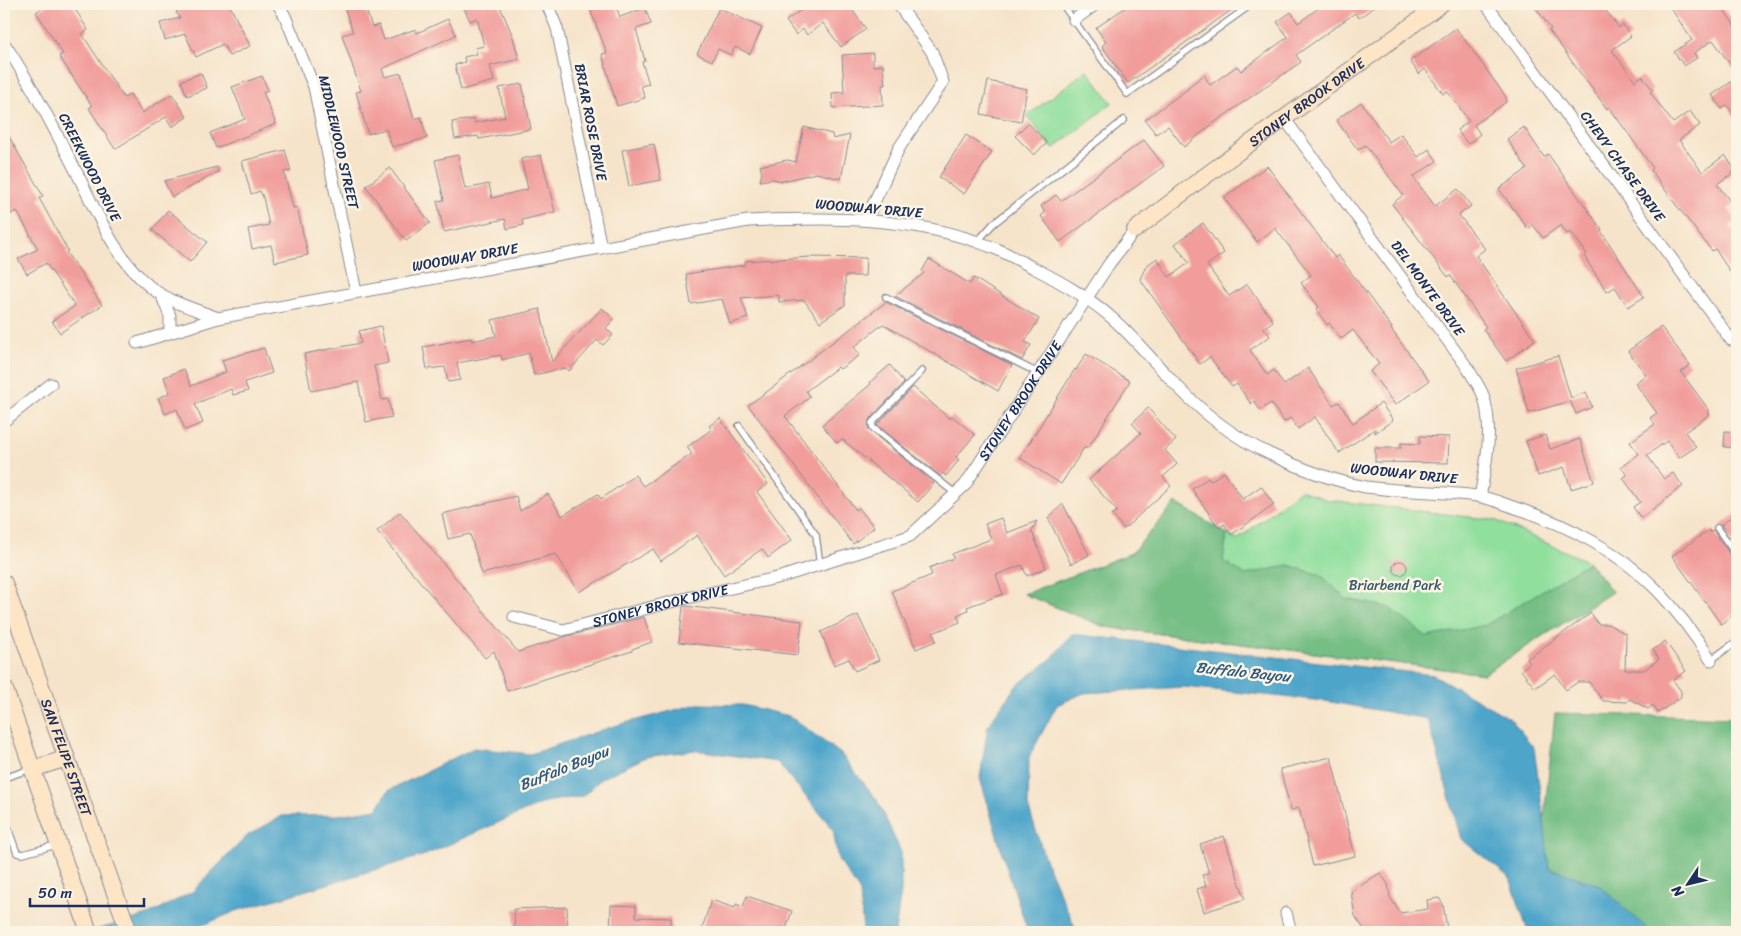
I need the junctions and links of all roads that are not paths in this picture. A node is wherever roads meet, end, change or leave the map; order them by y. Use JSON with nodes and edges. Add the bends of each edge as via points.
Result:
{"nodes":[{"id":1,"x":278,"y":4,"type":"edge"},
{"id":2,"x":547,"y":4,"type":"edge"},
{"id":3,"x":898,"y":4,"type":"edge"},
{"id":4,"x":1062,"y":4,"type":"edge"},
{"id":5,"x":1096,"y":4,"type":"edge"},
{"id":6,"x":1252,"y":4,"type":"edge"},
{"id":7,"x":1441,"y":4,"type":"edge"},
{"id":8,"x":1486,"y":4,"type":"edge"},
{"id":9,"x":1074,"y":20,"type":"junction"},
{"id":10,"x":4,"y":43,"type":"edge"},
{"id":11,"x":1284,"y":118,"type":"junction"},
{"id":12,"x":1124,"y":120,"type":"dead end"},
{"id":13,"x":866,"y":220,"type":"junction"},
{"id":14,"x":1135,"y":230,"type":"joint"},
{"id":15,"x":976,"y":242,"type":"junction"},
{"id":16,"x":601,"y":248,"type":"junction"},
{"id":17,"x":356,"y":292,"type":"junction"},
{"id":18,"x":161,"y":294,"type":"junction"},
{"id":19,"x":886,"y":296,"type":"dead end"},
{"id":20,"x":1086,"y":298,"type":"junction"},
{"id":21,"x":218,"y":318,"type":"junction"},
{"id":22,"x":170,"y":332,"type":"junction"},
{"id":23,"x":1737,"y":336,"type":"edge"},
{"id":24,"x":136,"y":343,"type":"dead end"},
{"id":25,"x":922,"y":371,"type":"dead end"},
{"id":26,"x":1038,"y":373,"type":"junction"},
{"id":27,"x":51,"y":384,"type":"dead end"},
{"id":28,"x":4,"y":421,"type":"edge"},
{"id":29,"x":739,"y":426,"type":"dead end"},
{"id":30,"x":956,"y":494,"type":"junction"},
{"id":31,"x":1480,"y":497,"type":"junction"},
{"id":32,"x":1717,"y":528,"type":"dead end"},
{"id":33,"x":1737,"y":556,"type":"edge"},
{"id":34,"x":820,"y":565,"type":"junction"},
{"id":35,"x":4,"y":583,"type":"edge"},
{"id":36,"x":514,"y":617,"type":"dead end"},
{"id":37,"x":1737,"y":641,"type":"edge"},
{"id":38,"x":1711,"y":660,"type":"joint"},
{"id":39,"x":4,"y":687,"type":"edge"},
{"id":40,"x":67,"y":758,"type":"junction"},
{"id":41,"x":33,"y":769,"type":"junction"},
{"id":42,"x":4,"y":778,"type":"edge"},
{"id":43,"x":4,"y":816,"type":"edge"},
{"id":44,"x":58,"y":844,"type":"junction"},
{"id":45,"x":1286,"y":913,"type":"dead end"},
{"id":46,"x":89,"y":932,"type":"edge"},
{"id":47,"x":129,"y":932,"type":"edge"},
{"id":48,"x":1290,"y":932,"type":"edge"}],
"edges":[{"from":1,"to":17,"type":"street","name":"MIDDLEWOOD STREET","via":[[314,87]]},
{"from":2,"to":16,"type":"street","name":"BRIAR ROSE DRIVE","via":[[557,28]]},
{"from":3,"to":13,"type":"street","via":[[932,52],[943,82],[899,148]]},
{"from":4,"to":9,"type":"lane"},
{"from":5,"to":9,"type":"street"},
{"from":6,"to":9,"type":"lane","via":[[1127,94]]},
{"from":7,"to":11,"type":"main road","name":"STONEY BROOK DRIVE"},
{"from":8,"to":23,"type":"street","name":"CHEVY CHASE DRIVE","via":[[1731,340]]},
{"from":10,"to":18,"type":"street","name":"CREEKWOOD DRIVE","via":[[46,112],[109,237],[129,267],[150,288]]},
{"from":11,"to":14,"type":"main road","name":"STONEY BROOK DRIVE"},
{"from":11,"to":31,"type":"street","name":"DEL MONTE DRIVE","via":[[1467,367],[1482,394],[1488,423]]},
{"from":12,"to":15,"type":"lane","via":[[993,224]]},
{"from":13,"to":15,"type":"street","name":"WOODWAY DRIVE","via":[[912,224]]},
{"from":13,"to":16,"type":"street","name":"WOODWAY DRIVE","via":[[748,221]]},
{"from":14,"to":20,"type":"street","name":"STONEY BROOK DRIVE"},
{"from":15,"to":20,"type":"street","name":"WOODWAY DRIVE","via":[[992,246]]},
{"from":16,"to":17,"type":"street","name":"WOODWAY DRIVE"},
{"from":17,"to":21,"type":"street","name":"WOODWAY DRIVE"},
{"from":18,"to":21,"type":"street","name":"CREEKWOOD DRIVE"},
{"from":18,"to":22,"type":"street","via":[[170,316]]},
{"from":19,"to":26,"type":"lane"},
{"from":20,"to":26,"type":"street","name":"STONEY BROOK DRIVE"},
{"from":20,"to":31,"type":"street","name":"WOODWAY DRIVE","via":[[1112,317],[1211,418],[1269,454],[1339,481],[1368,487]]},
{"from":21,"to":22,"type":"street","name":"WOODWAY DRIVE"},
{"from":22,"to":24,"type":"street","name":"WOODWAY DRIVE"},
{"from":25,"to":30,"type":"lane","via":[[872,423],[874,428]]},
{"from":26,"to":30,"type":"street","name":"STONEY BROOK DRIVE"},
{"from":27,"to":28,"type":"street"},
{"from":29,"to":34,"type":"lane","via":[[816,535]]},
{"from":30,"to":34,"type":"street","name":"STONEY BROOK DRIVE","via":[[910,536]]},
{"from":31,"to":38,"type":"street","name":"WOODWAY DRIVE","via":[[1535,514],[1583,535],[1628,566],[1656,588],[1688,625]]},
{"from":32,"to":33,"type":"lane"},
{"from":34,"to":36,"type":"street","name":"STONEY BROOK DRIVE","via":[[563,630]]},
{"from":35,"to":40,"type":"main road","name":"SAN FELIPE STREET"},
{"from":37,"to":38,"type":"lane"},
{"from":39,"to":41,"type":"main road"},
{"from":40,"to":41,"type":"main road"},
{"from":40,"to":47,"type":"main road","name":"SAN FELIPE STREET"},
{"from":41,"to":42,"type":"lane"},
{"from":41,"to":44,"type":"main road"},
{"from":43,"to":44,"type":"lane","via":[[17,853]]},
{"from":44,"to":46,"type":"main road"},
{"from":45,"to":48,"type":"street"}]}
